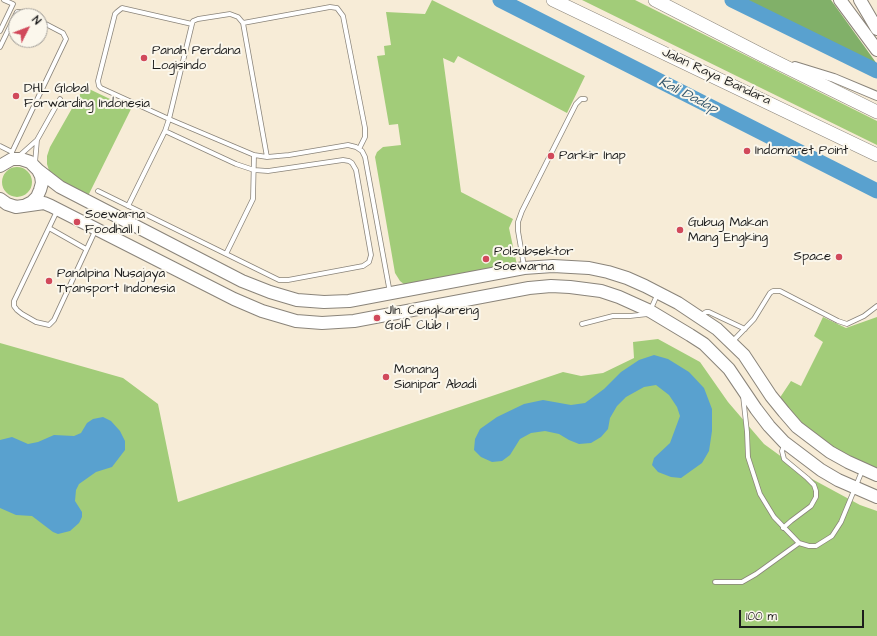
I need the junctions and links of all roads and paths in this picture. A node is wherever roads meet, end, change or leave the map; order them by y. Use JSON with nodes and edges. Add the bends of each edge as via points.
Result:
{"nodes":[{"id":1,"x":4,"y":0,"type":"edge"},
{"id":2,"x":553,"y":0,"type":"edge"},
{"id":3,"x":655,"y":0,"type":"edge"},
{"id":4,"x":840,"y":0,"type":"edge"},
{"id":5,"x":860,"y":0,"type":"edge"},
{"id":6,"x":243,"y":23,"type":"junction"},
{"id":7,"x":192,"y":24,"type":"junction"},
{"id":8,"x":48,"y":25,"type":"edge"},
{"id":9,"x":877,"y":29,"type":"edge"},
{"id":10,"x":0,"y":31,"type":"edge"},
{"id":11,"x":8,"y":31,"type":"edge"},
{"id":12,"x":0,"y":47,"type":"edge"},
{"id":13,"x":877,"y":50,"type":"edge"},
{"id":14,"x":762,"y":55,"type":"junction"},
{"id":15,"x":877,"y":96,"type":"edge"},
{"id":16,"x":585,"y":99,"type":"dead end"},
{"id":17,"x":60,"y":100,"type":"dead end"},
{"id":18,"x":877,"y":112,"type":"edge"},
{"id":19,"x":170,"y":119,"type":"junction"},
{"id":20,"x":165,"y":131,"type":"junction"},
{"id":21,"x":37,"y":140,"type":"junction"},
{"id":22,"x":0,"y":146,"type":"edge"},
{"id":23,"x":359,"y":149,"type":"junction"},
{"id":24,"x":254,"y":155,"type":"junction"},
{"id":25,"x":877,"y":155,"type":"edge"},
{"id":26,"x":14,"y":156,"type":"junction"},
{"id":27,"x":267,"y":157,"type":"junction"},
{"id":28,"x":0,"y":166,"type":"edge"},
{"id":29,"x":36,"y":168,"type":"junction"},
{"id":30,"x":254,"y":170,"type":"junction"},
{"id":31,"x":98,"y":191,"type":"dead end"},
{"id":32,"x":0,"y":199,"type":"edge"},
{"id":33,"x":26,"y":205,"type":"junction"},
{"id":34,"x":128,"y":206,"type":"junction"},
{"id":35,"x":58,"y":210,"type":"junction"},
{"id":36,"x":49,"y":228,"type":"junction"},
{"id":37,"x":96,"y":229,"type":"junction"},
{"id":38,"x":86,"y":249,"type":"junction"},
{"id":39,"x":226,"y":254,"type":"junction"},
{"id":40,"x":524,"y":268,"type":"junction"},
{"id":41,"x":242,"y":281,"type":"junction"},
{"id":42,"x":390,"y":293,"type":"junction"},
{"id":43,"x":659,"y":293,"type":"junction"},
{"id":44,"x":234,"y":299,"type":"junction"},
{"id":45,"x":297,"y":300,"type":"junction"},
{"id":46,"x":877,"y":306,"type":"edge"},
{"id":47,"x":650,"y":311,"type":"junction"},
{"id":48,"x":394,"y":313,"type":"junction"},
{"id":49,"x":700,"y":316,"type":"junction"},
{"id":50,"x":292,"y":320,"type":"junction"},
{"id":51,"x":582,"y":324,"type":"dead end"},
{"id":52,"x":745,"y":329,"type":"junction"},
{"id":53,"x":731,"y":342,"type":"junction"},
{"id":54,"x":742,"y":388,"type":"junction"},
{"id":55,"x":784,"y":442,"type":"junction"},
{"id":56,"x":863,"y":468,"type":"junction"},
{"id":57,"x":877,"y":475,"type":"edge"},
{"id":58,"x":854,"y":487,"type":"junction"},
{"id":59,"x":877,"y":497,"type":"edge"},
{"id":60,"x":783,"y":528,"type":"junction"},
{"id":61,"x":798,"y":543,"type":"junction"},
{"id":62,"x":715,"y":582,"type":"dead end"}],
"edges":[{"from":1,"to":10,"type":"lane","via":[[13,4]]},
{"from":2,"to":25,"type":"main road","name":"Jalan Raya Bandara"},
{"from":3,"to":14,"type":"main road"},
{"from":4,"to":13,"type":"street"},
{"from":5,"to":9,"type":"street"},
{"from":6,"to":7,"type":"lane","via":[[238,17],[230,14],[198,19]]},
{"from":6,"to":23,"type":"lane","via":[[330,7],[339,10],[343,16],[365,128],[365,137]]},
{"from":6,"to":27,"type":"lane"},
{"from":7,"to":19,"type":"lane"},
{"from":7,"to":19,"type":"lane","via":[[125,8],[119,10],[115,14],[98,81],[101,88]]},
{"from":8,"to":26,"type":"lane","via":[[63,33],[66,39]]},
{"from":11,"to":12,"type":"lane"},
{"from":14,"to":15,"type":"street","via":[[834,78]]},
{"from":14,"to":18,"type":"main road"},
{"from":16,"to":40,"type":"lane","via":[[576,104],[518,222]]},
{"from":17,"to":21,"type":"lane"},
{"from":19,"to":20,"type":"lane"},
{"from":19,"to":24,"type":"lane"},
{"from":20,"to":30,"type":"lane"},
{"from":20,"to":34,"type":"lane"},
{"from":21,"to":26,"type":"lane"},
{"from":21,"to":29,"type":"lane"},
{"from":22,"to":26,"type":"lane"},
{"from":23,"to":27,"type":"lane","via":[[348,145]]},
{"from":23,"to":42,"type":"lane","via":[[365,157]]},
{"from":24,"to":27,"type":"lane"},
{"from":24,"to":30,"type":"lane"},
{"from":26,"to":28,"type":"street"},
{"from":26,"to":29,"type":"street","via":[[26,160]]},
{"from":29,"to":33,"type":"street","via":[[42,184],[37,197]]},
{"from":29,"to":41,"type":"street","via":[[60,187]]},
{"from":30,"to":39,"type":"lane","via":[[253,199]]},
{"from":30,"to":39,"type":"lane","via":[[268,171],[343,160],[352,163],[356,170],[371,257],[363,266],[284,280],[274,278]]},
{"from":31,"to":34,"type":"lane"},
{"from":32,"to":33,"type":"street","via":[[11,206]]},
{"from":33,"to":35,"type":"street","via":[[44,203]]},
{"from":34,"to":39,"type":"lane"},
{"from":35,"to":36,"type":"lane"},
{"from":35,"to":37,"type":"street"},
{"from":36,"to":38,"type":"lane"},
{"from":36,"to":38,"type":"lane","via":[[14,301],[14,306],[22,314],[36,322],[46,325],[52,323]]},
{"from":37,"to":38,"type":"lane"},
{"from":37,"to":44,"type":"street"},
{"from":40,"to":42,"type":"street"},
{"from":40,"to":43,"type":"street","via":[[572,266],[602,270]]},
{"from":41,"to":44,"type":"street"},
{"from":41,"to":45,"type":"street"},
{"from":42,"to":45,"type":"street","via":[[349,301]]},
{"from":42,"to":48,"type":"street"},
{"from":43,"to":47,"type":"lane"},
{"from":43,"to":49,"type":"street"},
{"from":44,"to":50,"type":"street"},
{"from":45,"to":50,"type":"street"},
{"from":46,"to":52,"type":"lane","via":[[847,324],[780,291],[772,291]]},
{"from":47,"to":48,"type":"street","via":[[601,291],[551,286]]},
{"from":47,"to":51,"type":"lane","via":[[645,315],[613,316]]},
{"from":47,"to":54,"type":"street","via":[[704,344],[729,369]]},
{"from":48,"to":50,"type":"street","via":[[354,321],[322,323]]},
{"from":49,"to":52,"type":"lane","via":[[709,312]]},
{"from":49,"to":53,"type":"street"},
{"from":52,"to":53,"type":"lane"},
{"from":53,"to":56,"type":"street","via":[[798,427],[830,452]]},
{"from":54,"to":55,"type":"street","via":[[769,426]]},
{"from":54,"to":60,"type":"lane","via":[[748,457],[760,494]]},
{"from":55,"to":58,"type":"street","via":[[821,470]]},
{"from":55,"to":60,"type":"lane","via":[[784,459],[814,485],[816,497],[811,506]]},
{"from":56,"to":57,"type":"street"},
{"from":56,"to":58,"type":"lane"},
{"from":58,"to":59,"type":"street"},
{"from":58,"to":61,"type":"lane","via":[[841,522],[832,536],[816,546]]},
{"from":60,"to":61,"type":"lane"},
{"from":61,"to":62,"type":"lane","via":[[742,582]]}]}
